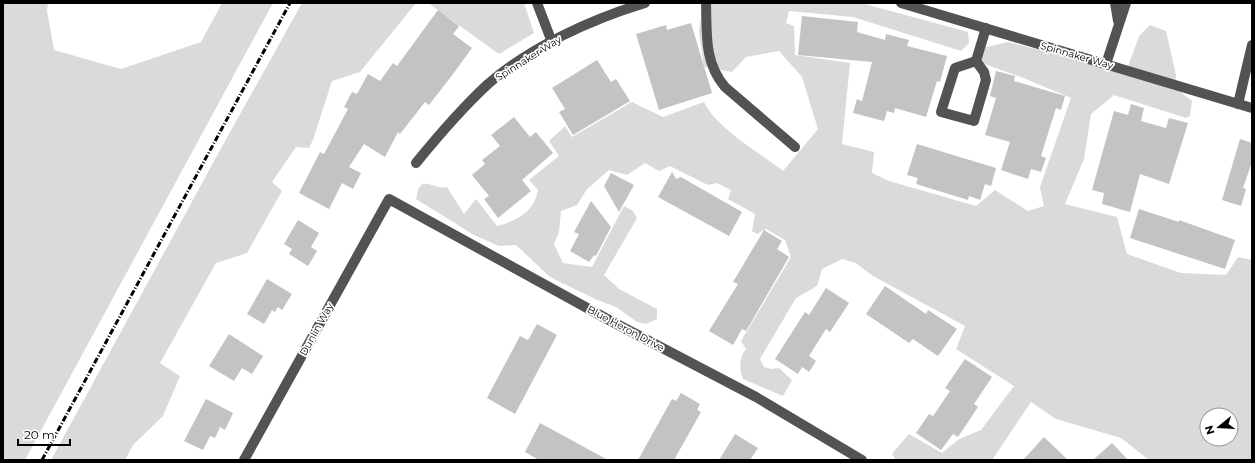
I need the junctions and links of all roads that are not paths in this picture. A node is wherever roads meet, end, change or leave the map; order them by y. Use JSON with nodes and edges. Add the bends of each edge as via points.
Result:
{"nodes":[{"id":1,"x":537,"y":3,"type":"edge"},
{"id":2,"x":645,"y":3,"type":"edge"},
{"id":3,"x":706,"y":3,"type":"edge"},
{"id":4,"x":901,"y":3,"type":"edge"},
{"id":5,"x":1115,"y":3,"type":"edge"},
{"id":6,"x":1126,"y":3,"type":"edge"},
{"id":7,"x":1119,"y":22,"type":"junction"},
{"id":8,"x":986,"y":28,"type":"junction"},
{"id":9,"x":552,"y":42,"type":"junction"},
{"id":10,"x":1252,"y":45,"type":"edge"},
{"id":11,"x":976,"y":61,"type":"junction"},
{"id":12,"x":1106,"y":64,"type":"junction"},
{"id":13,"x":1238,"y":104,"type":"junction"},
{"id":14,"x":1252,"y":108,"type":"edge"},
{"id":15,"x":795,"y":147,"type":"dead end"},
{"id":16,"x":416,"y":163,"type":"dead end"},
{"id":17,"x":389,"y":199,"type":"joint"},
{"id":18,"x":244,"y":460,"type":"edge"},
{"id":19,"x":862,"y":460,"type":"edge"}],
"edges":[{"from":1,"to":9,"type":"street"},
{"from":2,"to":9,"type":"street","name":"Spinnaker Way","via":[[589,24]]},
{"from":3,"to":15,"type":"street","via":[[710,64],[717,78],[724,87]]},
{"from":4,"to":8,"type":"street","name":"Spinnaker Way"},
{"from":5,"to":7,"type":"street"},
{"from":6,"to":7,"type":"street"},
{"from":7,"to":12,"type":"street"},
{"from":8,"to":11,"type":"street"},
{"from":8,"to":12,"type":"street","name":"Spinnaker Way"},
{"from":9,"to":16,"type":"street","name":"Spinnaker Way","via":[[488,84]]},
{"from":10,"to":13,"type":"street"},
{"from":11,"to":11,"type":"street","via":[[955,68],[941,112],[974,121],[986,80]]},
{"from":12,"to":13,"type":"street","name":"Spinnaker Way"},
{"from":13,"to":14,"type":"street","name":"Spinnaker Way"},
{"from":17,"to":18,"type":"street","name":"Dunlin Way"},
{"from":17,"to":19,"type":"street","name":"Blue Heron Drive","via":[[756,397]]}]}
